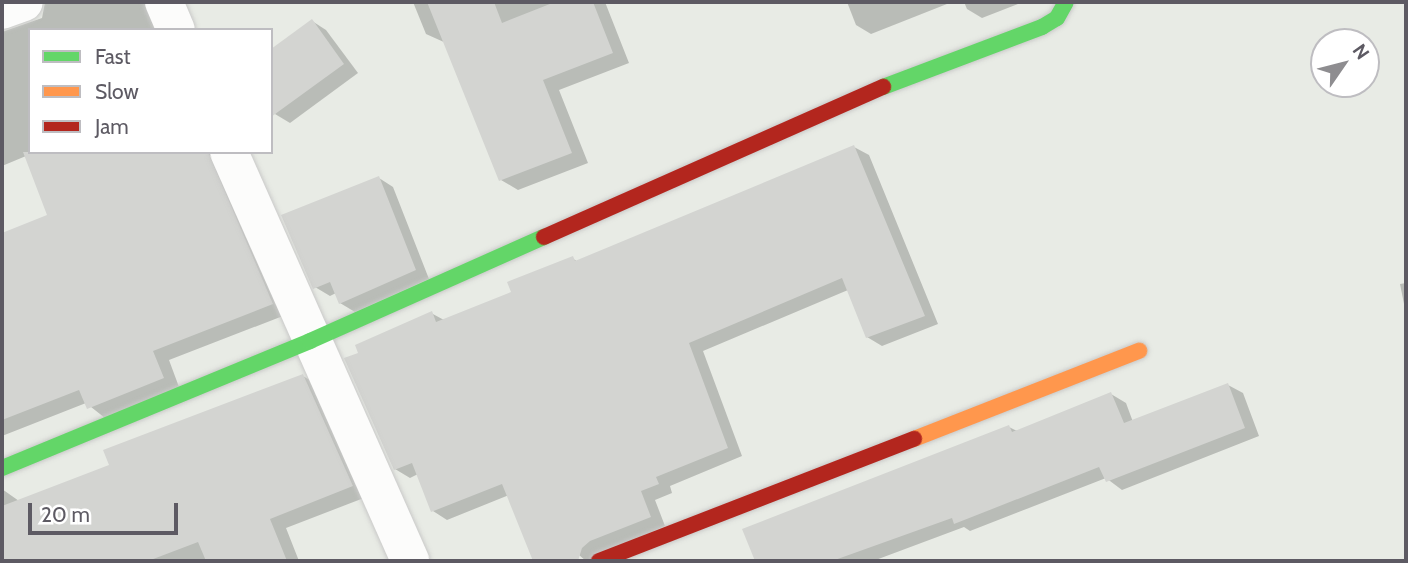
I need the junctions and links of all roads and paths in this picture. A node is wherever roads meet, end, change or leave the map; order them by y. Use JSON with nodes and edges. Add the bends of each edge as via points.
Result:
{"nodes":[{"id":1,"x":24,"y":2,"type":"edge"},
{"id":2,"x":164,"y":2,"type":"edge"},
{"id":3,"x":1066,"y":2,"type":"edge"},
{"id":4,"x":2,"y":10,"type":"edge"},
{"id":5,"x":175,"y":28,"type":"edge"},
{"id":6,"x":230,"y":154,"type":"edge"},
{"id":7,"x":310,"y":341,"type":"junction"},
{"id":8,"x":1139,"y":351,"type":"dead end"},
{"id":9,"x":2,"y":468,"type":"edge"},
{"id":10,"x":410,"y":561,"type":"edge"},
{"id":11,"x":599,"y":561,"type":"edge"}],
"edges":[{"from":1,"to":4,"type":"street"},
{"from":2,"to":5,"type":"street"},
{"from":3,"to":7,"type":"street","via":[[1057,18],[1042,27],[916,72]]},
{"from":6,"to":7,"type":"street"},
{"from":7,"to":9,"type":"street"},
{"from":7,"to":10,"type":"street"},
{"from":8,"to":11,"type":"street"}]}
